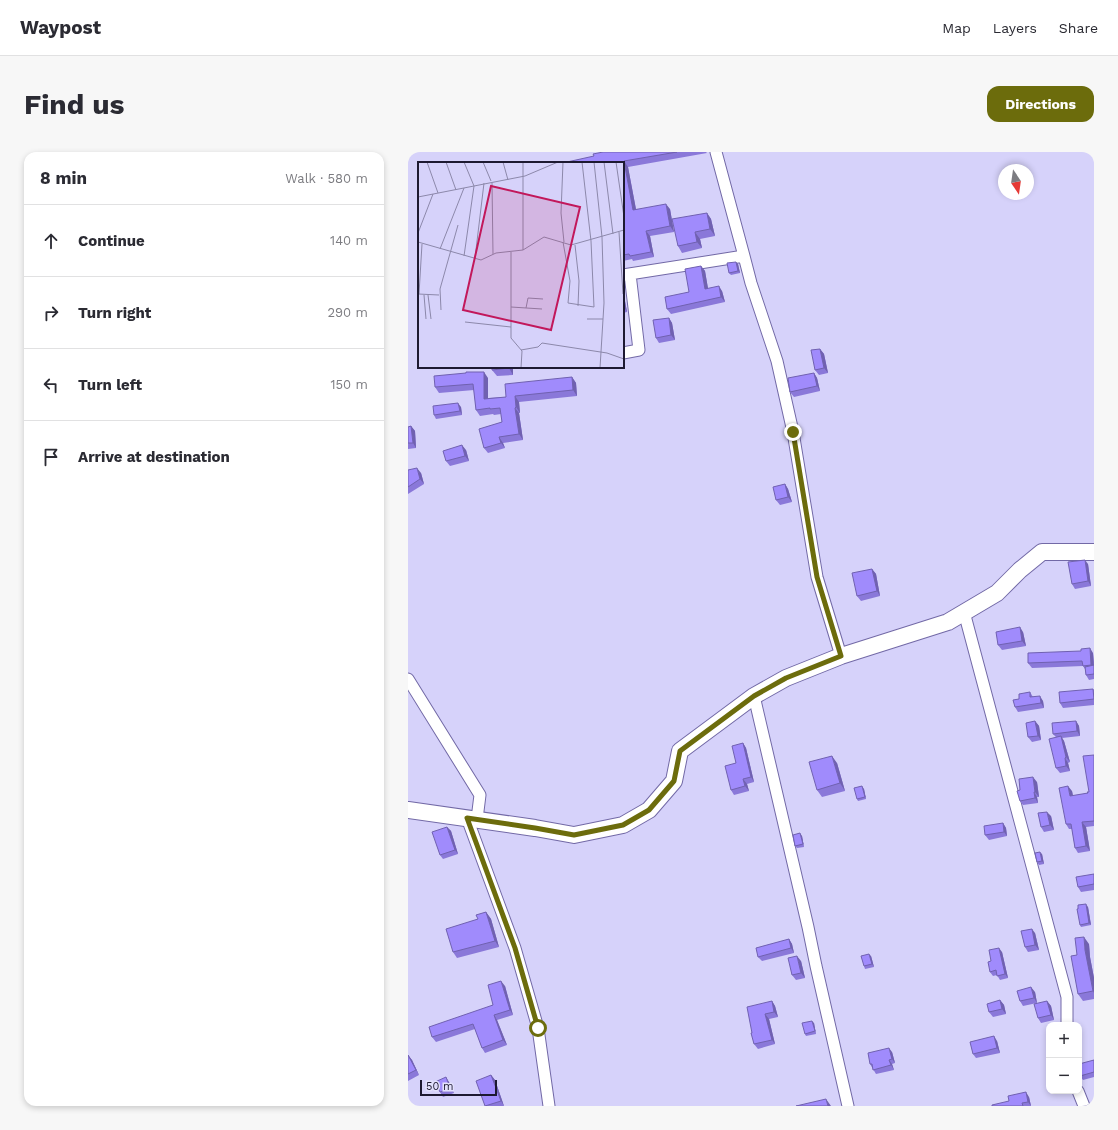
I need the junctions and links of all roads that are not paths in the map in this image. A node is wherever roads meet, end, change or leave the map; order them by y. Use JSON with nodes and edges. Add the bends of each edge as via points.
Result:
{"nodes":[{"id":1,"x":716,"y":152,"type":"edge"},
{"id":2,"x":744,"y":256,"type":"junction"},
{"id":3,"x":627,"y":275,"type":"edge"},
{"id":4,"x":624,"y":352,"type":"edge"},
{"id":5,"x":1094,"y":552,"type":"edge"},
{"id":6,"x":1094,"y":556,"type":"edge"},
{"id":7,"x":964,"y":612,"type":"junction"},
{"id":8,"x":841,"y":656,"type":"junction"},
{"id":9,"x":408,"y":679,"type":"edge"},
{"id":10,"x":754,"y":696,"type":"junction"},
{"id":11,"x":408,"y":810,"type":"edge"},
{"id":12,"x":472,"y":818,"type":"junction"},
{"id":13,"x":1067,"y":1022,"type":"edge"},
{"id":14,"x":1079,"y":1094,"type":"edge"},
{"id":15,"x":549,"y":1106,"type":"edge"},
{"id":16,"x":848,"y":1106,"type":"edge"},
{"id":17,"x":1084,"y":1106,"type":"edge"}],
"edges":[{"from":1,"to":2,"type":"street"},
{"from":2,"to":3,"type":"street"},
{"from":2,"to":8,"type":"street","via":[[777,361],[793,432],[817,577]]},
{"from":3,"to":4,"type":"street","via":[[639,350]]},
{"from":5,"to":6,"type":"street"},
{"from":5,"to":7,"type":"street","via":[[1042,552],[997,593]]},
{"from":7,"to":8,"type":"street","via":[[948,622]]},
{"from":7,"to":13,"type":"street","via":[[1066,996]]},
{"from":8,"to":10,"type":"street","via":[[786,678]]},
{"from":9,"to":12,"type":"street","via":[[480,795]]},
{"from":10,"to":12,"type":"street","via":[[680,751],[674,781],[649,810],[623,825],[574,835]]},
{"from":10,"to":16,"type":"street"},
{"from":11,"to":12,"type":"street"},
{"from":12,"to":15,"type":"street","via":[[515,948],[538,1028]]},
{"from":14,"to":17,"type":"street"}]}
